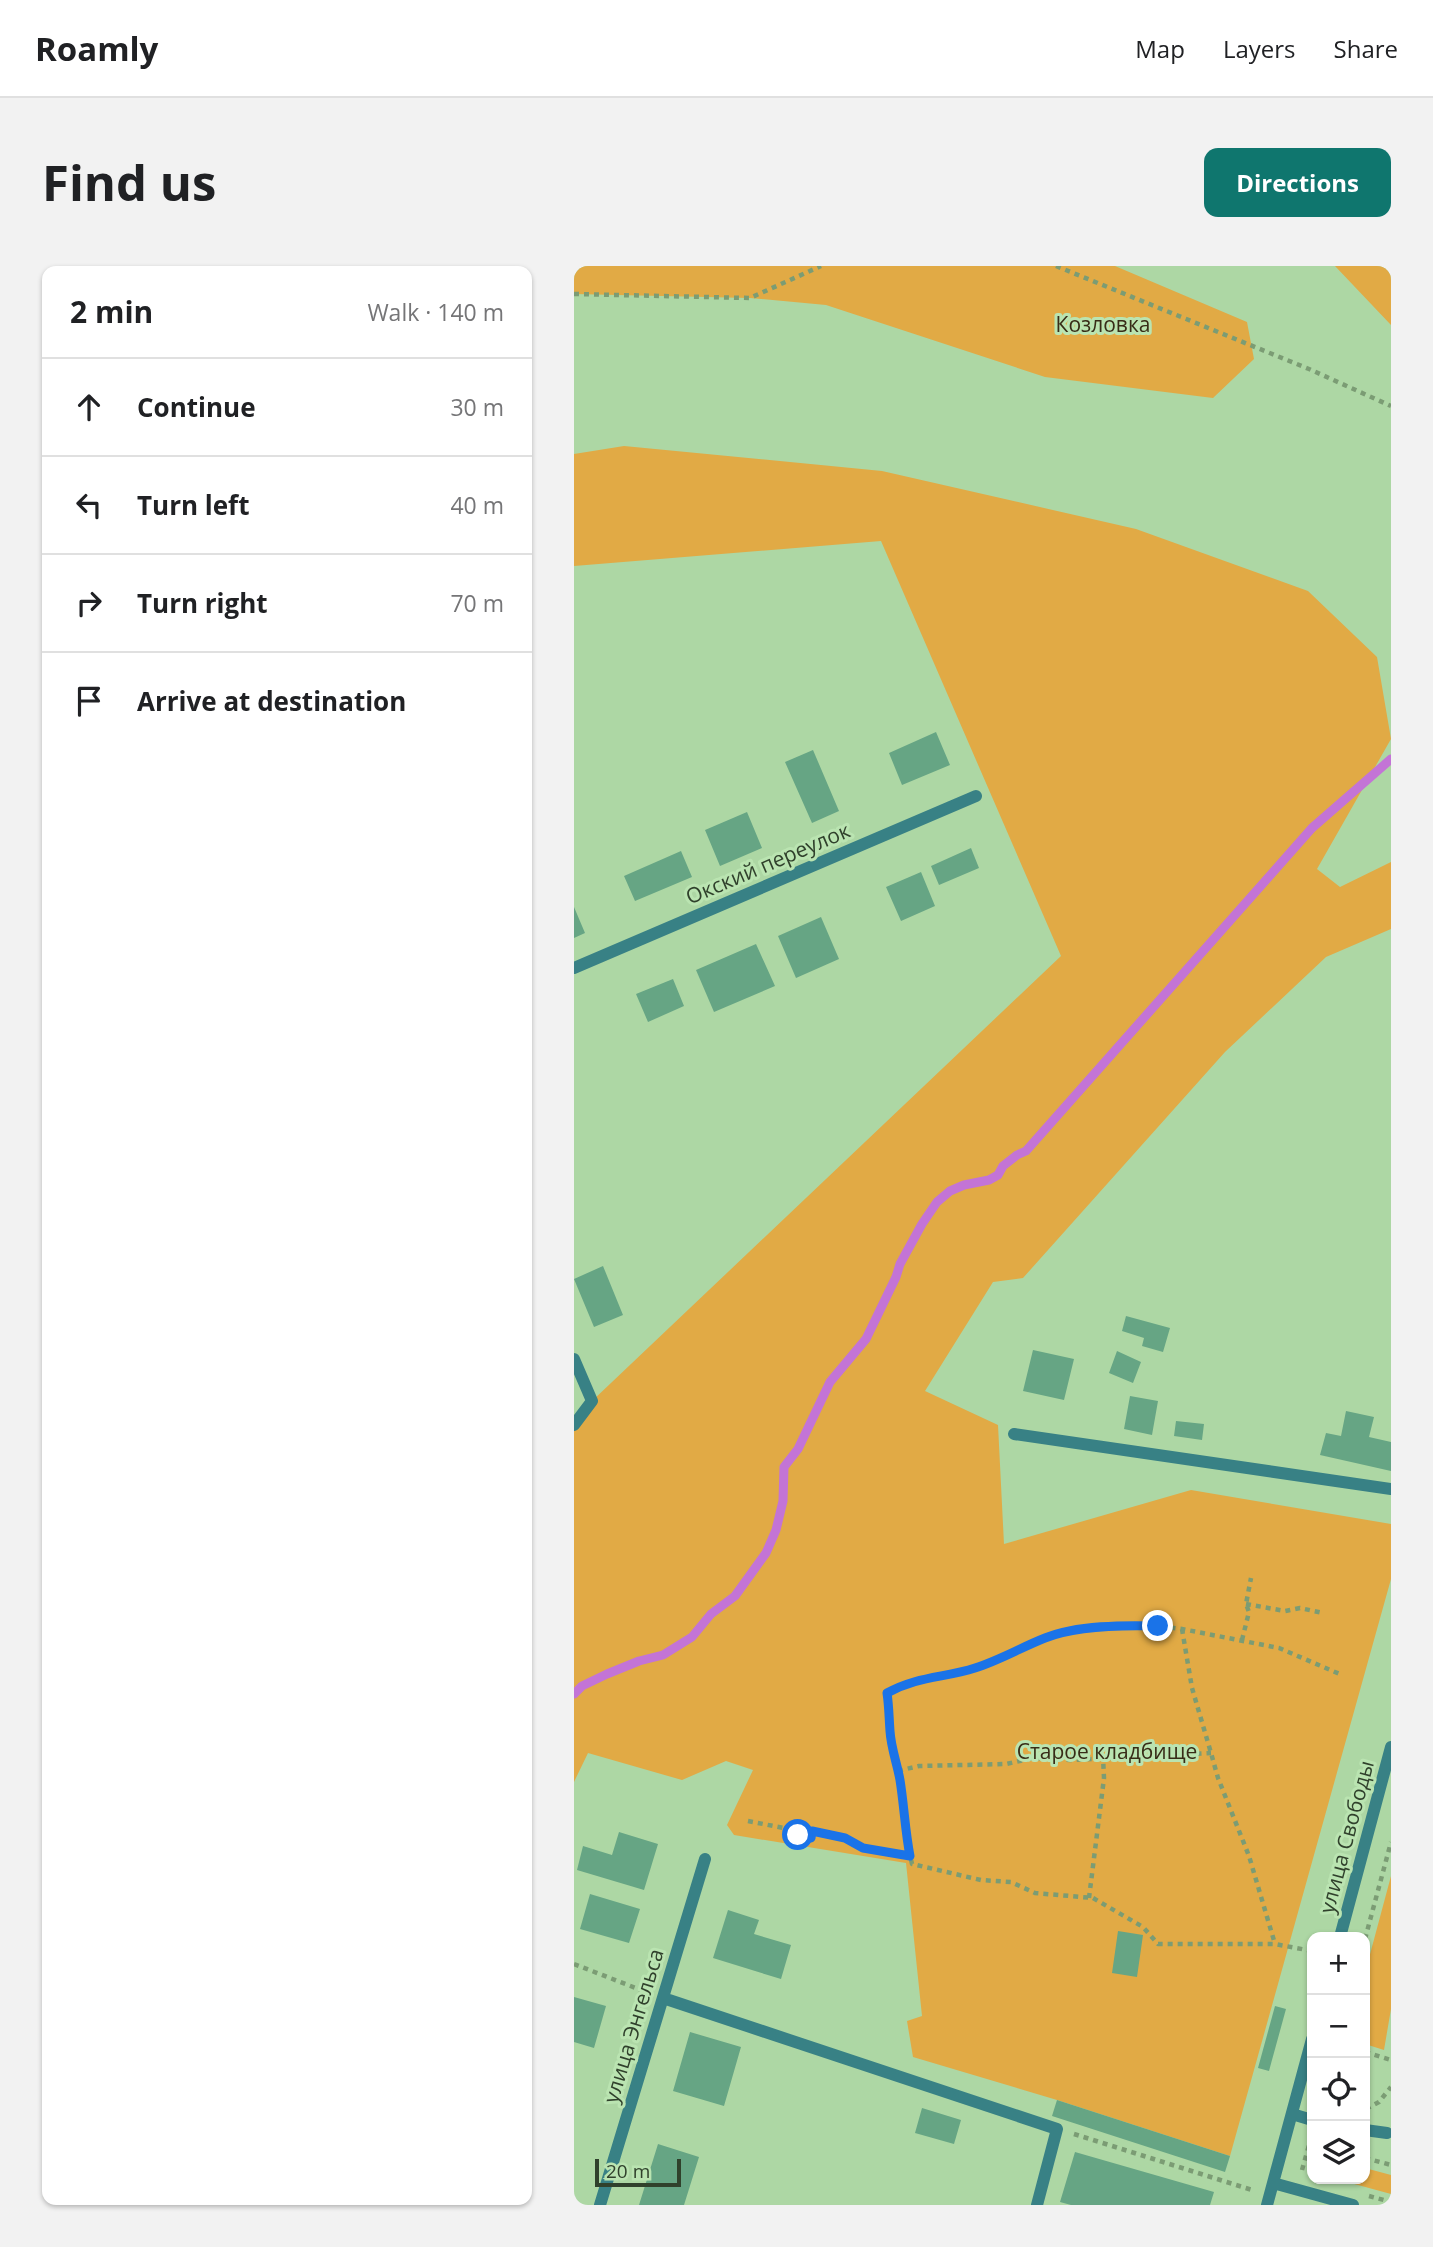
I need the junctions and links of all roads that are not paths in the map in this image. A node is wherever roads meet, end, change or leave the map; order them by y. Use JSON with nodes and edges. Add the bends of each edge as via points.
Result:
{"nodes":[{"id":1,"x":976,"y":796,"type":"dead end"},
{"id":2,"x":574,"y":968,"type":"edge"},
{"id":3,"x":574,"y":1359,"type":"edge"},
{"id":4,"x":574,"y":1425,"type":"edge"},
{"id":5,"x":1014,"y":1433,"type":"dead end"},
{"id":6,"x":1391,"y":1489,"type":"edge"},
{"id":7,"x":1391,"y":1747,"type":"edge"},
{"id":8,"x":1389,"y":1764,"type":"edge"},
{"id":9,"x":705,"y":1858,"type":"dead end"},
{"id":10,"x":1341,"y":1932,"type":"edge"},
{"id":11,"x":663,"y":1998,"type":"junction"},
{"id":12,"x":1307,"y":2058,"type":"edge"},
{"id":13,"x":1292,"y":2114,"type":"junction"},
{"id":14,"x":1307,"y":2118,"type":"edge"},
{"id":15,"x":1370,"y":2131,"type":"edge"},
{"id":16,"x":1387,"y":2133,"type":"dead end"},
{"id":17,"x":1270,"y":2194,"type":"edge"},
{"id":18,"x":600,"y":2205,"type":"edge"},
{"id":19,"x":1037,"y":2205,"type":"edge"},
{"id":20,"x":1353,"y":2205,"type":"edge"}],
"edges":[{"from":1,"to":2,"type":"street","name":"Окский переулок"},
{"from":3,"to":4,"type":"street","via":[[592,1401]]},
{"from":5,"to":6,"type":"street"},
{"from":7,"to":8,"type":"street","name":"улица Свободы"},
{"from":8,"to":10,"type":"street","name":"улица Свободы"},
{"from":9,"to":11,"type":"street","name":"улица Энгельса"},
{"from":11,"to":18,"type":"street","name":"улица Энгельса"},
{"from":11,"to":19,"type":"street","via":[[1057,2129]]},
{"from":12,"to":13,"type":"street"},
{"from":13,"to":14,"type":"street"},
{"from":13,"to":17,"type":"street"},
{"from":15,"to":16,"type":"street"},
{"from":17,"to":20,"type":"street","via":[[1297,2189]]}]}
